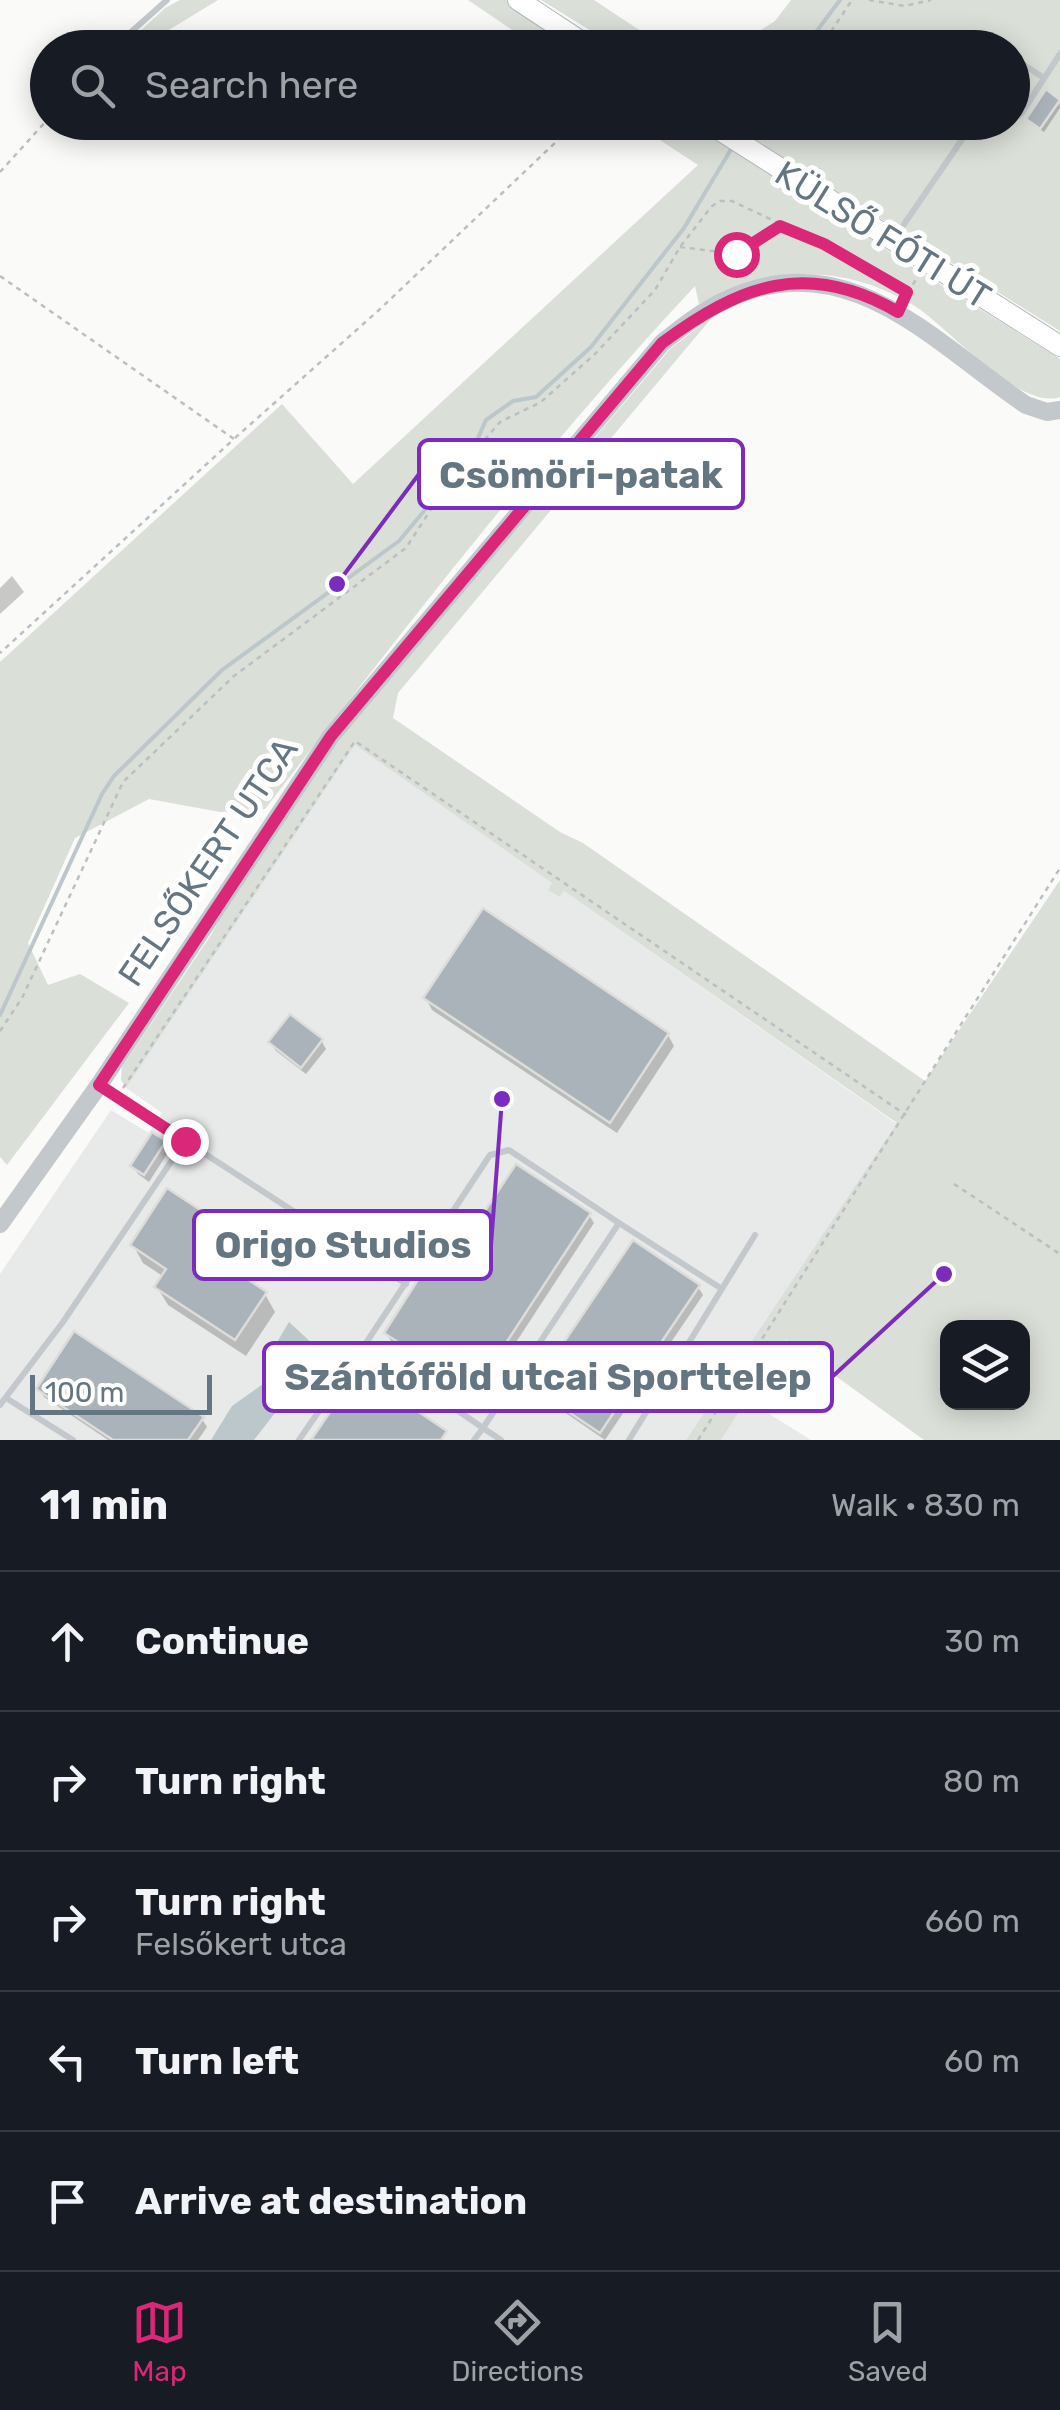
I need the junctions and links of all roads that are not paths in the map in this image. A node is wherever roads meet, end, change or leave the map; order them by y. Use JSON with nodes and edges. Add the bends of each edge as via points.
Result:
{"nodes":[{"id":1,"x":167,"y":0,"type":"edge"},
{"id":2,"x":518,"y":0,"type":"edge"},
{"id":3,"x":134,"y":30,"type":"edge"},
{"id":4,"x":564,"y":30,"type":"edge"},
{"id":5,"x":1060,"y":54,"type":"edge"},
{"id":6,"x":1030,"y":69,"type":"edge"},
{"id":7,"x":1044,"y":78,"type":"junction"},
{"id":8,"x":1030,"y":100,"type":"edge"},
{"id":9,"x":734,"y":140,"type":"edge"},
{"id":10,"x":962,"y":140,"type":"edge"},
{"id":11,"x":892,"y":242,"type":"junction"},
{"id":12,"x":1060,"y":346,"type":"edge"},
{"id":13,"x":1060,"y":410,"type":"edge"},
{"id":14,"x":99,"y":1085,"type":"junction"},
{"id":15,"x":185,"y":1141,"type":"junction"},
{"id":16,"x":3,"y":1214,"type":"edge"},
{"id":17,"x":619,"y":1223,"type":"junction"},
{"id":18,"x":755,"y":1235,"type":"dead end"},
{"id":19,"x":406,"y":1284,"type":"junction"},
{"id":20,"x":722,"y":1289,"type":"junction"},
{"id":21,"x":364,"y":1346,"type":"junction"},
{"id":22,"x":6,"y":1397,"type":"junction"},
{"id":23,"x":0,"y":1405,"type":"edge"},
{"id":24,"x":483,"y":1428,"type":"junction"},
{"id":25,"x":72,"y":1440,"type":"edge"},
{"id":26,"x":299,"y":1440,"type":"edge"},
{"id":27,"x":474,"y":1440,"type":"edge"},
{"id":28,"x":500,"y":1440,"type":"edge"},
{"id":29,"x":629,"y":1440,"type":"edge"}],
"edges":[{"from":1,"to":3,"type":"lane"},
{"from":2,"to":4,"type":"main road"},
{"from":5,"to":7,"type":"lane"},
{"from":6,"to":7,"type":"lane"},
{"from":7,"to":8,"type":"lane"},
{"from":9,"to":11,"type":"main road","name":"KÜLSŐ FÓTI ÚT"},
{"from":10,"to":11,"type":"lane"},
{"from":11,"to":12,"type":"main road","name":"KÜLSŐ FÓTI ÚT"},
{"from":13,"to":14,"type":"street","name":"FELSŐKERT UTCA","via":[[1026,406],[898,312],[847,289],[790,283],[704,311],[662,343],[331,736]]},
{"from":14,"to":15,"type":"lane"},
{"from":14,"to":16,"type":"street","name":"FELSŐKERT UTCA"},
{"from":15,"to":19,"type":"lane"},
{"from":15,"to":22,"type":"lane"},
{"from":17,"to":19,"type":"lane","via":[[509,1150],[498,1152]]},
{"from":17,"to":20,"type":"lane"},
{"from":17,"to":24,"type":"lane"},
{"from":18,"to":20,"type":"lane"},
{"from":19,"to":21,"type":"lane"},
{"from":20,"to":29,"type":"lane"},
{"from":21,"to":24,"type":"lane"},
{"from":21,"to":26,"type":"lane"},
{"from":22,"to":23,"type":"lane"},
{"from":22,"to":25,"type":"lane"},
{"from":24,"to":27,"type":"lane"},
{"from":24,"to":28,"type":"lane"}]}
